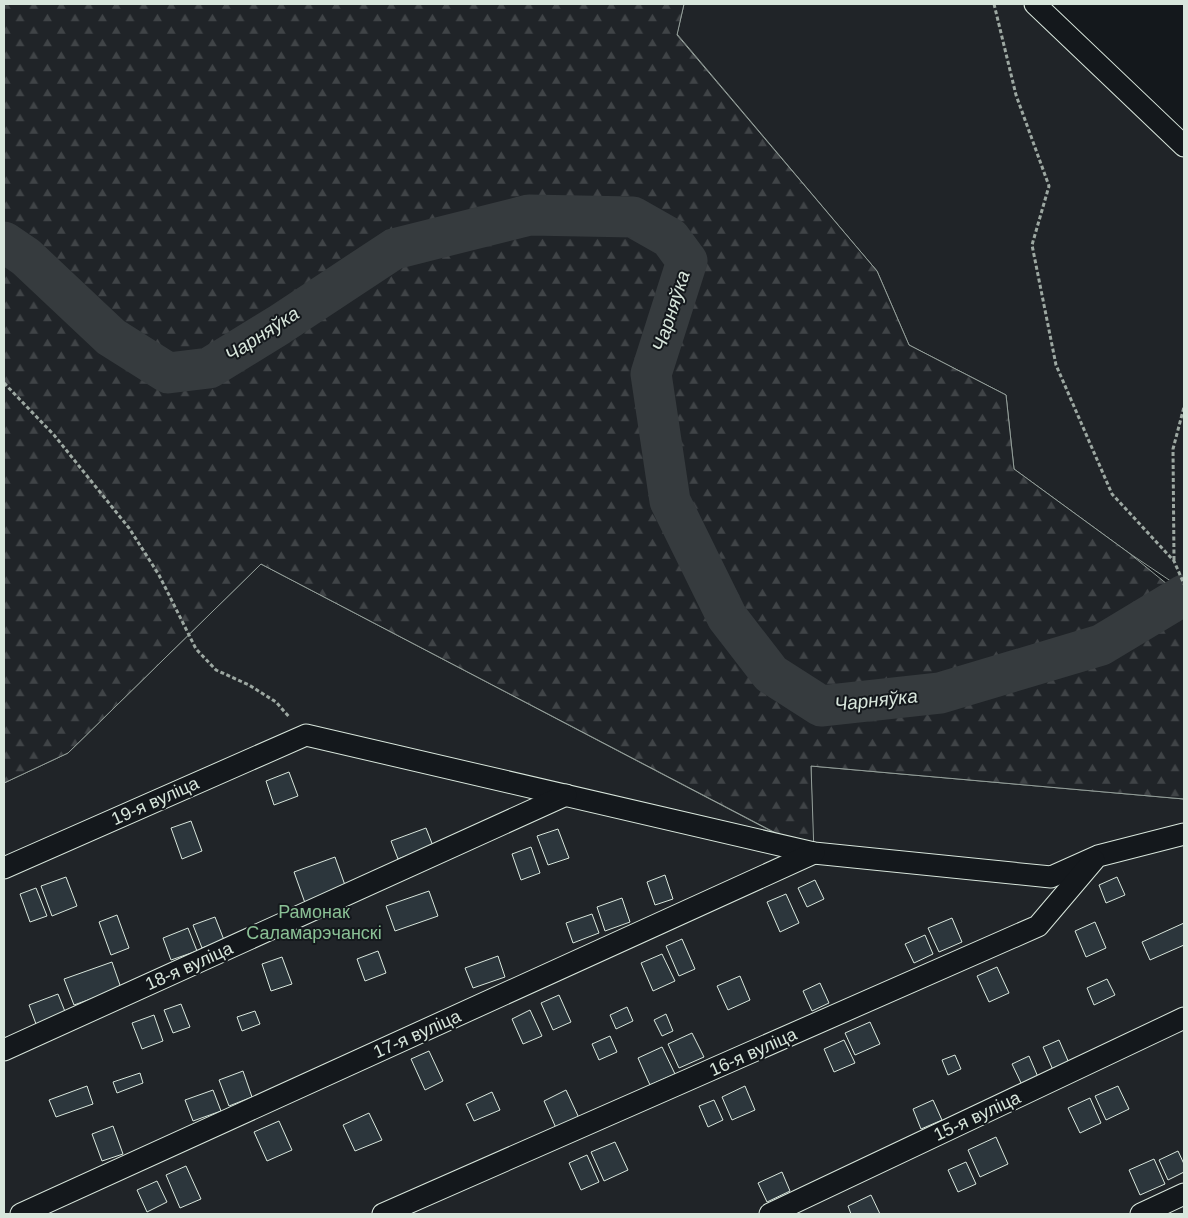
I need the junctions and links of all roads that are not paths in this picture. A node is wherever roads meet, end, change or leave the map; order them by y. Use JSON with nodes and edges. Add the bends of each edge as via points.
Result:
{"nodes":[{"id":1,"x":1035,"y":4,"type":"edge"},
{"id":2,"x":1184,"y":146,"type":"edge"},
{"id":3,"x":566,"y":795,"type":"junction"},
{"id":4,"x":1184,"y":834,"type":"edge"},
{"id":5,"x":814,"y":853,"type":"junction"},
{"id":6,"x":1098,"y":856,"type":"junction"},
{"id":7,"x":4,"y":868,"type":"edge"},
{"id":8,"x":1184,"y":1018,"type":"edge"},
{"id":9,"x":4,"y":1050,"type":"edge"},
{"id":10,"x":1184,"y":1194,"type":"edge"},
{"id":11,"x":21,"y":1214,"type":"edge"},
{"id":12,"x":383,"y":1214,"type":"edge"},
{"id":13,"x":770,"y":1214,"type":"edge"},
{"id":14,"x":1141,"y":1214,"type":"edge"}],
"edges":[{"from":1,"to":2,"type":"street"},
{"from":3,"to":5,"type":"street"},
{"from":3,"to":7,"type":"street","name":"19-я вуліца","via":[[306,735]]},
{"from":3,"to":9,"type":"street","name":"18-я вуліца"},
{"from":4,"to":6,"type":"street"},
{"from":5,"to":6,"type":"street","via":[[1051,877]]},
{"from":5,"to":11,"type":"street","name":"17-я вуліца"},
{"from":6,"to":12,"type":"street","name":"16-я вуліца","via":[[1038,926]]},
{"from":8,"to":13,"type":"street","name":"15-я вуліца"},
{"from":10,"to":14,"type":"street"}]}
